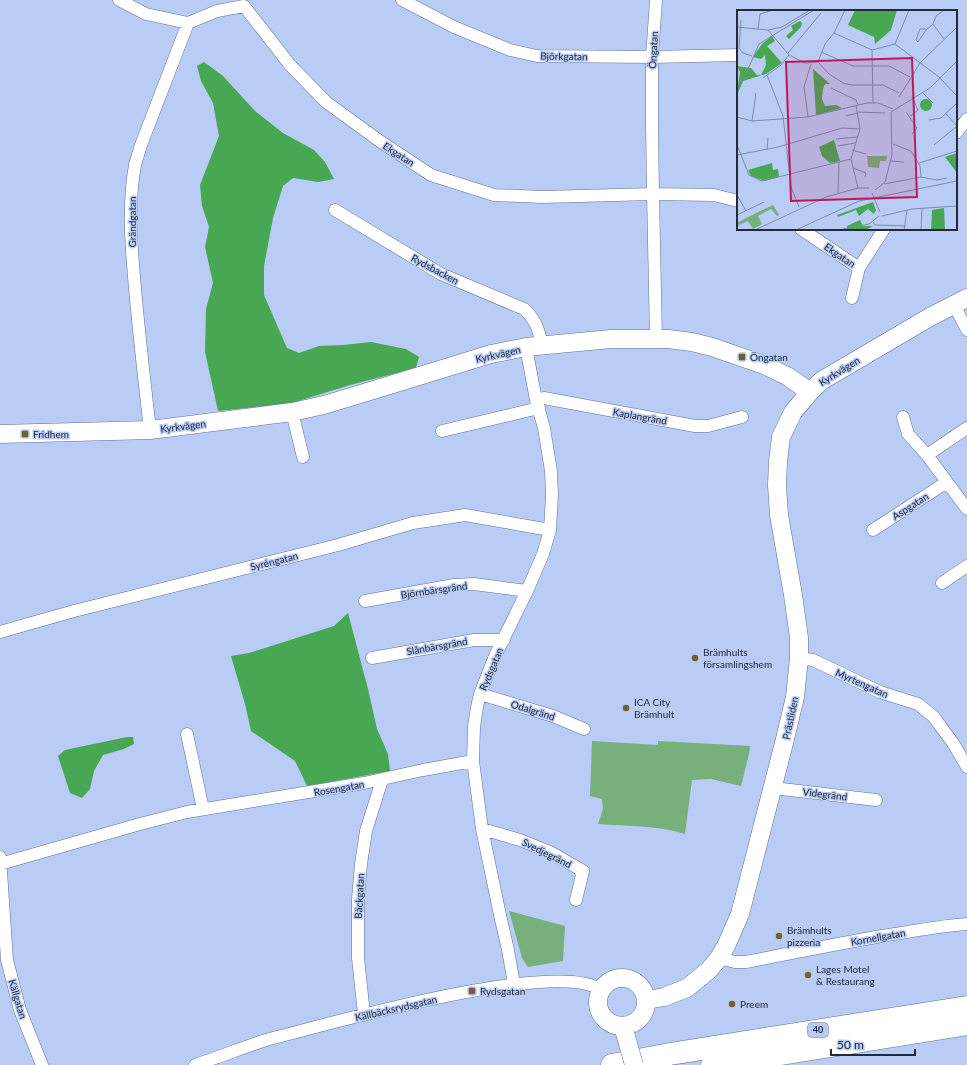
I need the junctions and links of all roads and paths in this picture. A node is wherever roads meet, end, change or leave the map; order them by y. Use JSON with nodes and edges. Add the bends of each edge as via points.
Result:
{"nodes":[{"id":1,"x":120,"y":0,"type":"edge"},
{"id":2,"x":402,"y":0,"type":"edge"},
{"id":3,"x":656,"y":0,"type":"edge"},
{"id":4,"x":245,"y":3,"type":"edge"},
{"id":5,"x":188,"y":23,"type":"junction"},
{"id":6,"x":737,"y":54,"type":"edge"},
{"id":7,"x":652,"y":57,"type":"junction"},
{"id":8,"x":967,"y":119,"type":"edge"},
{"id":9,"x":957,"y":132,"type":"edge"},
{"id":10,"x":653,"y":194,"type":"junction"},
{"id":11,"x":737,"y":201,"type":"edge"},
{"id":12,"x":335,"y":210,"type":"dead end"},
{"id":13,"x":802,"y":230,"type":"edge"},
{"id":14,"x":883,"y":230,"type":"edge"},
{"id":15,"x":858,"y":268,"type":"junction"},
{"id":16,"x":852,"y":298,"type":"dead end"},
{"id":17,"x":960,"y":302,"type":"edge"},
{"id":18,"x":967,"y":330,"type":"edge"},
{"id":19,"x":656,"y":339,"type":"junction"},
{"id":20,"x":534,"y":346,"type":"junction"},
{"id":21,"x":810,"y":392,"type":"junction"},
{"id":22,"x":538,"y":404,"type":"junction"},
{"id":23,"x":292,"y":412,"type":"junction"},
{"id":24,"x":742,"y":417,"type":"dead end"},
{"id":25,"x":903,"y":417,"type":"dead end"},
{"id":26,"x":967,"y":428,"type":"edge"},
{"id":27,"x":150,"y":430,"type":"junction"},
{"id":28,"x":442,"y":431,"type":"dead end"},
{"id":29,"x":0,"y":434,"type":"edge"},
{"id":30,"x":927,"y":455,"type":"junction"},
{"id":31,"x":303,"y":457,"type":"dead end"},
{"id":32,"x":947,"y":482,"type":"junction"},
{"id":33,"x":967,"y":509,"type":"edge"},
{"id":34,"x":550,"y":530,"type":"junction"},
{"id":35,"x":873,"y":530,"type":"dead end"},
{"id":36,"x":967,"y":566,"type":"edge"},
{"id":37,"x":942,"y":583,"type":"dead end"},
{"id":38,"x":527,"y":591,"type":"junction"},
{"id":39,"x":365,"y":601,"type":"dead end"},
{"id":40,"x":0,"y":632,"type":"edge"},
{"id":41,"x":504,"y":640,"type":"junction"},
{"id":42,"x":372,"y":658,"type":"dead end"},
{"id":43,"x":799,"y":658,"type":"junction"},
{"id":44,"x":480,"y":694,"type":"junction"},
{"id":45,"x":584,"y":729,"type":"dead end"},
{"id":46,"x":186,"y":734,"type":"dead end"},
{"id":47,"x":474,"y":761,"type":"junction"},
{"id":48,"x":967,"y":767,"type":"edge"},
{"id":49,"x":382,"y":780,"type":"junction"},
{"id":50,"x":773,"y":788,"type":"junction"},
{"id":51,"x":876,"y":800,"type":"dead end"},
{"id":52,"x":203,"y":809,"type":"junction"},
{"id":53,"x":482,"y":829,"type":"junction"},
{"id":54,"x":0,"y":861,"type":"edge"},
{"id":55,"x":576,"y":900,"type":"dead end"},
{"id":56,"x":967,"y":924,"type":"edge"},
{"id":57,"x":719,"y":958,"type":"junction"},
{"id":58,"x":514,"y":984,"type":"junction"},
{"id":59,"x":602,"y":990,"type":"junction"},
{"id":60,"x":647,"y":1000,"type":"junction"},
{"id":61,"x":967,"y":1007,"type":"edge"},
{"id":62,"x":364,"y":1014,"type":"junction"},
{"id":63,"x":967,"y":1024,"type":"edge"},
{"id":64,"x":624,"y":1030,"type":"junction"},
{"id":65,"x":42,"y":1065,"type":"edge"},
{"id":66,"x":195,"y":1065,"type":"edge"},
{"id":67,"x":612,"y":1065,"type":"edge"},
{"id":68,"x":634,"y":1065,"type":"edge"},
{"id":69,"x":712,"y":1065,"type":"edge"}],
"edges":[{"from":1,"to":5,"type":"street","via":[[146,14]]},
{"from":2,"to":7,"type":"street","name":"Björkgatan","via":[[454,27],[510,50],[537,56]]},
{"from":3,"to":7,"type":"street","name":"Öngatan"},
{"from":4,"to":5,"type":"street","name":"Ekgatan"},
{"from":4,"to":10,"type":"street","name":"Ekgatan","via":[[290,65],[326,102],[431,175],[494,195],[543,197]]},
{"from":5,"to":27,"type":"street","name":"Grändgatan","via":[[141,145],[132,192],[134,276]]},
{"from":6,"to":7,"type":"street","name":"Björkgatan"},
{"from":7,"to":10,"type":"street","name":"Öngatan"},
{"from":8,"to":9,"type":"street"},
{"from":10,"to":11,"type":"street","name":"Ekgatan","via":[[714,195]]},
{"from":10,"to":19,"type":"street","name":"Öngatan"},
{"from":12,"to":20,"type":"street","name":"Rydsbacken","via":[[441,274],[524,309],[537,324]]},
{"from":13,"to":15,"type":"street","name":"Ekgatan"},
{"from":14,"to":15,"type":"street"},
{"from":15,"to":16,"type":"street"},
{"from":17,"to":18,"type":"street"},
{"from":17,"to":21,"type":"street","name":"Kyrkvägen","via":[[820,381]]},
{"from":19,"to":20,"type":"street","name":"Kyrkvägen","via":[[611,339]]},
{"from":19,"to":21,"type":"street","name":"Kyrkvägen","via":[[692,342],[742,357],[787,376]]},
{"from":20,"to":22,"type":"street","name":"Rydsgatan"},
{"from":20,"to":23,"type":"street","name":"Kyrkvägen","via":[[490,354],[338,401]]},
{"from":21,"to":43,"type":"street","name":"Prästliden","via":[[793,412],[781,437],[777,485],[779,515],[799,638]]},
{"from":22,"to":24,"type":"street","name":"Kaplangränd","via":[[544,398],[695,426],[708,426]]},
{"from":22,"to":28,"type":"street"},
{"from":22,"to":34,"type":"street","name":"Rydsgatan","via":[[551,471]]},
{"from":23,"to":27,"type":"street","name":"Kyrkvägen"},
{"from":23,"to":31,"type":"street"},
{"from":25,"to":30,"type":"street","via":[[908,434]]},
{"from":26,"to":30,"type":"street"},
{"from":27,"to":29,"type":"street","name":"Kyrkvägen"},
{"from":30,"to":32,"type":"street"},
{"from":32,"to":33,"type":"street"},
{"from":32,"to":35,"type":"street","name":"Aspgatan"},
{"from":34,"to":38,"type":"street","name":"Rydsgatan"},
{"from":34,"to":40,"type":"street","name":"Syréngatan","via":[[465,515],[413,524]]},
{"from":36,"to":37,"type":"street"},
{"from":38,"to":39,"type":"street","name":"Björnbärsgränd","via":[[474,584],[454,585]]},
{"from":38,"to":41,"type":"street","name":"Rydsgatan"},
{"from":41,"to":42,"type":"street","name":"Slånbärsgränd","via":[[474,640]]},
{"from":41,"to":44,"type":"street","name":"Rydsgatan"},
{"from":43,"to":48,"type":"street","name":"Myrtengatan","via":[[813,660],[880,692],[918,704],[934,717]]},
{"from":43,"to":50,"type":"street","name":"Prästliden","via":[[795,697]]},
{"from":44,"to":45,"type":"street","name":"Odalgränd","via":[[553,716]]},
{"from":44,"to":47,"type":"street","name":"Rydsgatan","via":[[474,726]]},
{"from":46,"to":52,"type":"street"},
{"from":47,"to":49,"type":"street","name":"Rosengatan"},
{"from":47,"to":53,"type":"street","name":"Rydsgatan"},
{"from":49,"to":52,"type":"street","name":"Rosengatan"},
{"from":49,"to":62,"type":"street","name":"Bäckgatan","via":[[366,831],[358,899],[358,958]]},
{"from":50,"to":51,"type":"street","name":"Videgränd"},
{"from":50,"to":57,"type":"street","name":"Prästliden","via":[[740,914]]},
{"from":52,"to":54,"type":"street","name":"Rosengatan"},
{"from":53,"to":55,"type":"street","name":"Svedjegränd","via":[[550,852],[583,871]]},
{"from":53,"to":58,"type":"street","name":"Rydsgatan"},
{"from":54,"to":65,"type":"street","name":"Källgatan","via":[[6,960],[20,1010]]},
{"from":56,"to":57,"type":"street","name":"Kornellgatan","via":[[820,947],[746,962]]},
{"from":57,"to":60,"type":"street","name":"Prästliden","via":[[687,988],[664,997]]},
{"from":58,"to":59,"type":"street","name":"Källbäcksrydsgatan","via":[[571,982],[592,985]]},
{"from":58,"to":62,"type":"street","name":"Källbäcksrydsgatan"},
{"from":59,"to":60,"type":"street","via":[[616,979],[630,979],[641,987]]},
{"from":59,"to":64,"type":"street","via":[[598,1004],[603,1016]]},
{"from":60,"to":64,"type":"street","via":[[646,1010],[641,1018]]},
{"from":61,"to":67,"type":"highway","number":"40"},
{"from":62,"to":66,"type":"street","name":"Källbäcksrydsgatan","via":[[267,1040]]},
{"from":63,"to":69,"type":"highway","number":"40"},
{"from":64,"to":68,"type":"street","bridge":true}]}
